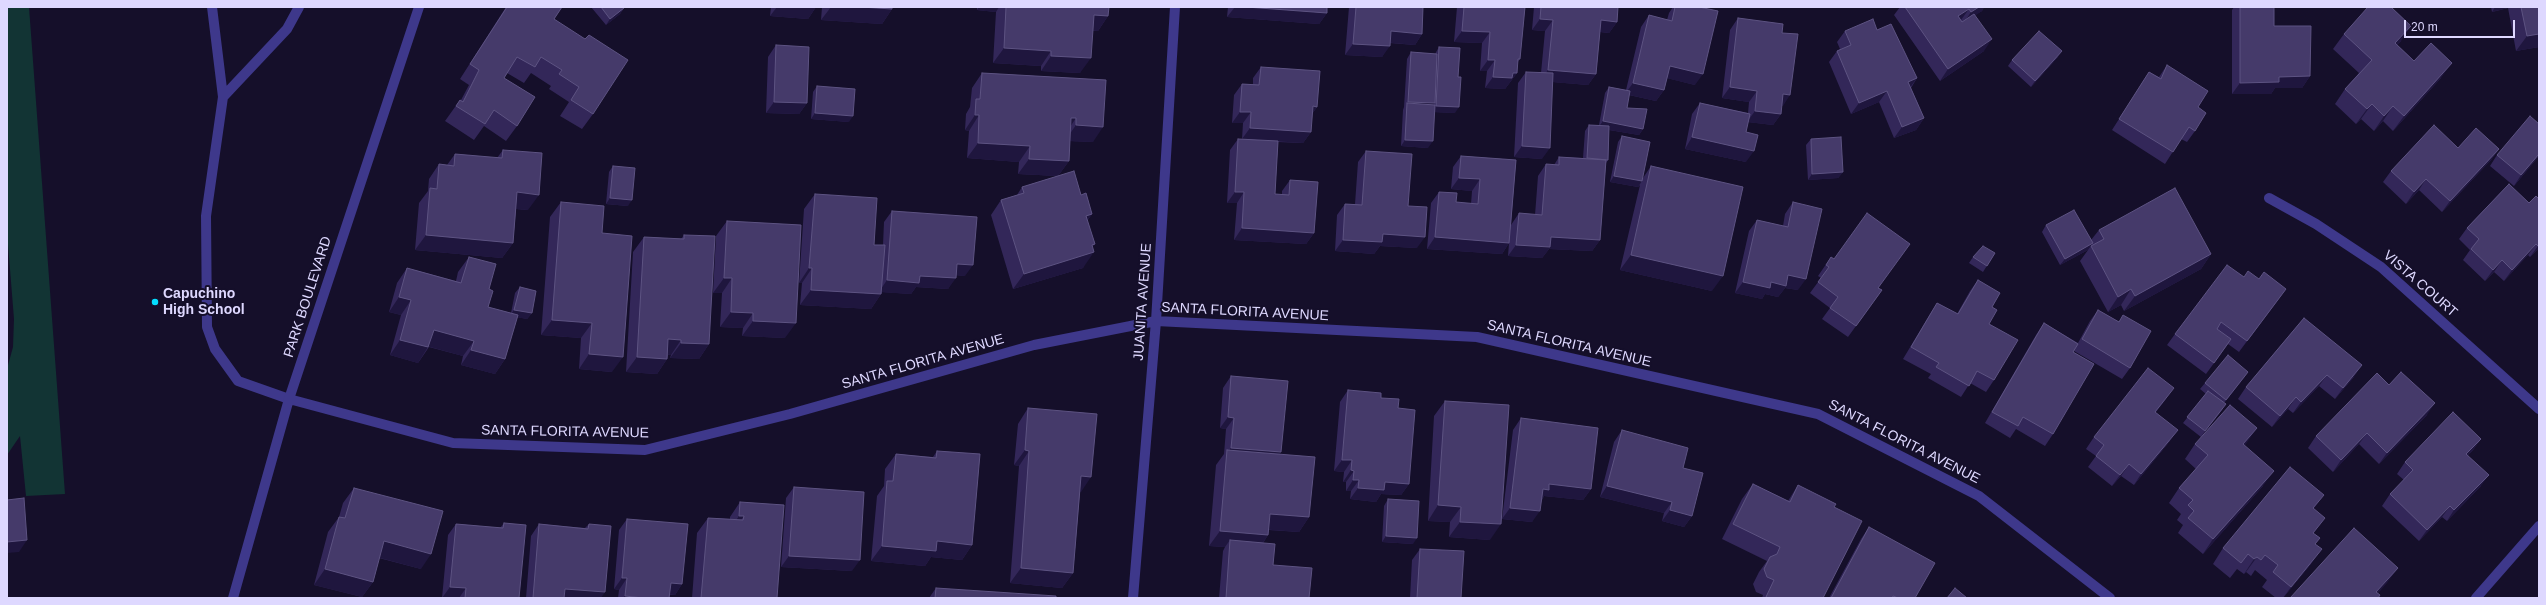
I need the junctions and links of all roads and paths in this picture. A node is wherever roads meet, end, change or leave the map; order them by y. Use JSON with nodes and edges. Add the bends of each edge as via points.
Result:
{"nodes":[{"id":1,"x":212,"y":7,"type":"edge"},
{"id":2,"x":299,"y":7,"type":"edge"},
{"id":3,"x":419,"y":7,"type":"edge"},
{"id":4,"x":1175,"y":7,"type":"edge"},
{"id":5,"x":223,"y":97,"type":"junction"},
{"id":6,"x":2269,"y":198,"type":"dead end"},
{"id":7,"x":1156,"y":321,"type":"junction"},
{"id":8,"x":289,"y":399,"type":"junction"},
{"id":9,"x":2539,"y":409,"type":"edge"},
{"id":10,"x":2539,"y":526,"type":"edge"},
{"id":11,"x":233,"y":598,"type":"edge"},
{"id":12,"x":1134,"y":598,"type":"edge"},
{"id":13,"x":2110,"y":598,"type":"edge"},
{"id":14,"x":2476,"y":598,"type":"edge"}],
"edges":[{"from":1,"to":5,"type":"street","name":"SANTA FLORITA AVENUE"},
{"from":2,"to":5,"type":"street","via":[[287,29]]},
{"from":3,"to":8,"type":"street","name":"PARK BOULEVARD"},
{"from":4,"to":7,"type":"street","name":"JUANITA AVENUE"},
{"from":5,"to":8,"type":"street","name":"SANTA FLORITA AVENUE","via":[[206,216],[206,327],[214,349],[238,381]]},
{"from":6,"to":9,"type":"street","name":"VISTA COURT","via":[[2316,224],[2381,267]]},
{"from":7,"to":8,"type":"street","name":"SANTA FLORITA AVENUE","via":[[1034,346],[790,414],[645,450],[453,443]]},
{"from":7,"to":12,"type":"street","name":"JUANITA AVENUE"},
{"from":7,"to":13,"type":"street","name":"SANTA FLORITA AVENUE","via":[[1477,337],[1818,414],[1979,496]]},
{"from":8,"to":11,"type":"street","name":"PARK BOULEVARD"},
{"from":10,"to":14,"type":"street"}]}
